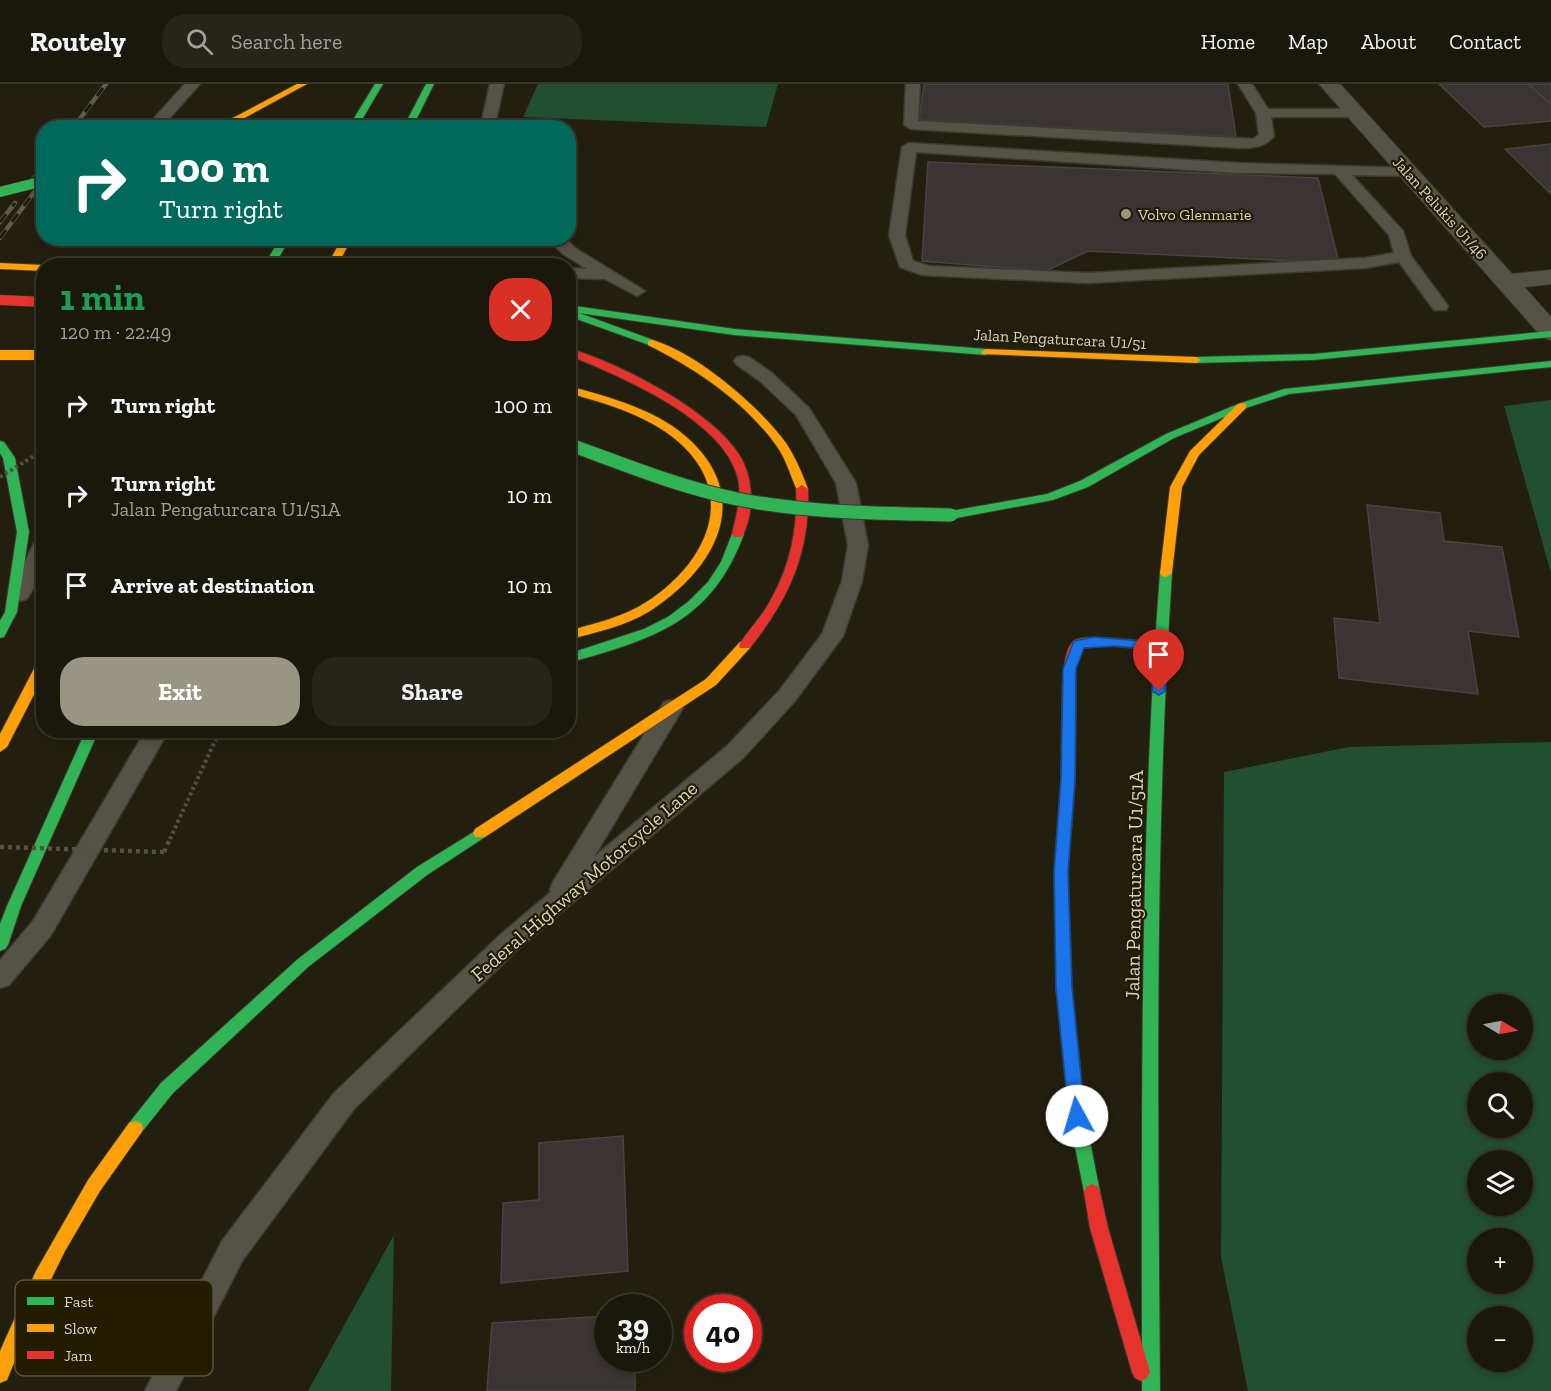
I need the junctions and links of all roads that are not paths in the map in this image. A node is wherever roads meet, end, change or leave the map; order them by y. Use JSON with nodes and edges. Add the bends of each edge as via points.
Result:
{"nodes":[{"id":1,"x":193,"y":84,"type":"edge"},
{"id":2,"x":303,"y":84,"type":"edge"},
{"id":3,"x":379,"y":84,"type":"edge"},
{"id":4,"x":430,"y":84,"type":"edge"},
{"id":5,"x":497,"y":84,"type":"edge"},
{"id":6,"x":913,"y":84,"type":"edge"},
{"id":7,"x":1245,"y":84,"type":"edge"},
{"id":8,"x":1329,"y":84,"type":"edge"},
{"id":9,"x":1263,"y":113,"type":"junction"},
{"id":10,"x":1355,"y":113,"type":"junction"},
{"id":11,"x":160,"y":120,"type":"dead end"},
{"id":12,"x":235,"y":120,"type":"edge"},
{"id":13,"x":357,"y":120,"type":"edge"},
{"id":14,"x":411,"y":120,"type":"edge"},
{"id":15,"x":489,"y":120,"type":"edge"},
{"id":16,"x":1339,"y":170,"type":"junction"},
{"id":17,"x":1407,"y":171,"type":"junction"},
{"id":18,"x":36,"y":183,"type":"edge"},
{"id":19,"x":0,"y":192,"type":"edge"},
{"id":20,"x":564,"y":246,"type":"edge"},
{"id":21,"x":1403,"y":256,"type":"junction"},
{"id":22,"x":0,"y":266,"type":"edge"},
{"id":23,"x":36,"y":268,"type":"edge"},
{"id":24,"x":576,"y":273,"type":"edge"},
{"id":25,"x":608,"y":274,"type":"junction"},
{"id":26,"x":1551,"y":277,"type":"edge"},
{"id":27,"x":1505,"y":282,"type":"junction"},
{"id":28,"x":637,"y":291,"type":"dead end"},
{"id":29,"x":0,"y":300,"type":"edge"},
{"id":30,"x":36,"y":302,"type":"edge"},
{"id":31,"x":1440,"y":306,"type":"dead end"},
{"id":32,"x":576,"y":311,"type":"edge"},
{"id":33,"x":576,"y":313,"type":"edge"},
{"id":34,"x":1551,"y":333,"type":"edge"},
{"id":35,"x":576,"y":354,"type":"edge"},
{"id":36,"x":0,"y":355,"type":"edge"},
{"id":37,"x":36,"y":355,"type":"edge"},
{"id":38,"x":743,"y":361,"type":"dead end"},
{"id":39,"x":1551,"y":364,"type":"edge"},
{"id":40,"x":576,"y":392,"type":"edge"},
{"id":41,"x":1242,"y":406,"type":"junction"},
{"id":42,"x":0,"y":444,"type":"edge"},
{"id":43,"x":576,"y":447,"type":"edge"},
{"id":44,"x":36,"y":560,"type":"edge"},
{"id":45,"x":11,"y":612,"type":"junction"},
{"id":46,"x":576,"y":633,"type":"edge"},
{"id":47,"x":0,"y":634,"type":"edge"},
{"id":48,"x":1160,"y":646,"type":"junction"},
{"id":49,"x":576,"y":656,"type":"edge"},
{"id":50,"x":36,"y":677,"type":"edge"},
{"id":51,"x":672,"y":708,"type":"junction"},
{"id":52,"x":89,"y":738,"type":"edge"},
{"id":53,"x":153,"y":738,"type":"edge"},
{"id":54,"x":0,"y":747,"type":"edge"},
{"id":55,"x":552,"y":906,"type":"junction"},
{"id":56,"x":0,"y":945,"type":"edge"},
{"id":57,"x":0,"y":978,"type":"edge"},
{"id":58,"x":40,"y":1280,"type":"edge"},
{"id":59,"x":213,"y":1288,"type":"edge"},
{"id":60,"x":15,"y":1336,"type":"edge"},
{"id":61,"x":0,"y":1374,"type":"edge"},
{"id":62,"x":168,"y":1376,"type":"edge"},
{"id":63,"x":160,"y":1391,"type":"edge"},
{"id":64,"x":1149,"y":1391,"type":"edge"}],
"edges":[{"from":1,"to":11,"type":"lane"},
{"from":2,"to":12,"type":"main road"},
{"from":3,"to":13,"type":"main road"},
{"from":4,"to":14,"type":"main road"},
{"from":5,"to":15,"type":"lane"},
{"from":6,"to":9,"type":"lane","via":[[911,125],[1240,144],[1267,136]]},
{"from":7,"to":9,"type":"lane"},
{"from":8,"to":10,"type":"street","name":"Jalan Pelukis U1/46"},
{"from":9,"to":10,"type":"lane"},
{"from":10,"to":17,"type":"street","name":"Jalan Pelukis U1/46"},
{"from":16,"to":17,"type":"lane"},
{"from":16,"to":21,"type":"lane","via":[[1397,234]]},
{"from":16,"to":21,"type":"lane","via":[[1238,168],[909,147],[897,235],[906,264],[928,271],[1087,278],[1365,264]]},
{"from":17,"to":27,"type":"street","name":"Jalan Pelukis U1/46"},
{"from":18,"to":19,"type":"main road","bridge":true},
{"from":20,"to":25,"type":"lane"},
{"from":21,"to":31,"type":"lane"},
{"from":22,"to":23,"type":"main road"},
{"from":24,"to":25,"type":"lane"},
{"from":25,"to":28,"type":"lane"},
{"from":26,"to":27,"type":"street"},
{"from":27,"to":34,"type":"street","name":"Jalan Pelukis U1/46"},
{"from":29,"to":30,"type":"main road","bridge":true},
{"from":32,"to":34,"type":"main road","name":"Jalan Pengaturcara U1/51","via":[[775,338],[1186,361],[1280,359]]},
{"from":33,"to":51,"type":"main road","via":[[680,356],[715,380],[744,405],[789,455],[801,480],[800,548],[788,584],[774,609],[711,682]]},
{"from":35,"to":49,"type":"main road","via":[[655,389],[683,407],[727,447],[742,471],[744,492],[733,553],[704,598],[628,640]]},
{"from":36,"to":37,"type":"main road","bridge":true},
{"from":38,"to":55,"type":"lane","name":"Federal Highway Motorcycle Lane","via":[[803,412],[846,483],[858,545],[852,581],[832,636],[787,696],[735,752]]},
{"from":39,"to":41,"type":"main road","via":[[1288,391]]},
{"from":40,"to":46,"type":"main road","via":[[638,413],[687,442],[703,459],[715,481],[718,517],[711,543],[696,563],[646,608]]},
{"from":41,"to":43,"type":"main road","bridge":true,"via":[[1170,436],[1084,484],[1049,497],[951,515],[855,513],[760,503],[678,484]]},
{"from":41,"to":48,"type":"main road","name":"Jalan Pengaturcara U1/51A","via":[[1194,453],[1176,487]]},
{"from":42,"to":45,"type":"main road","via":[[9,458],[23,532]]},
{"from":44,"to":45,"type":"lane"},
{"from":45,"to":47,"type":"main road"},
{"from":48,"to":64,"type":"main road","name":"Jalan Pengaturcara U1/51A","via":[[1151,913]]},
{"from":48,"to":64,"type":"main road","via":[[1094,641],[1078,644],[1069,669],[1068,780],[1061,872],[1064,988],[1077,1116],[1099,1228]]},
{"from":50,"to":54,"type":"main road"},
{"from":51,"to":55,"type":"lane"},
{"from":51,"to":58,"type":"main road","via":[[422,870],[303,963],[167,1088],[109,1162],[53,1252]]},
{"from":52,"to":56,"type":"main road"},
{"from":53,"to":57,"type":"lane","via":[[42,928]]},
{"from":55,"to":59,"type":"lane","name":"Federal Highway Motorcycle Lane","via":[[509,942],[344,1101],[232,1251]]},
{"from":60,"to":61,"type":"main road"},
{"from":62,"to":63,"type":"lane","name":"Federal Highway Motorcycle Lane"}]}
